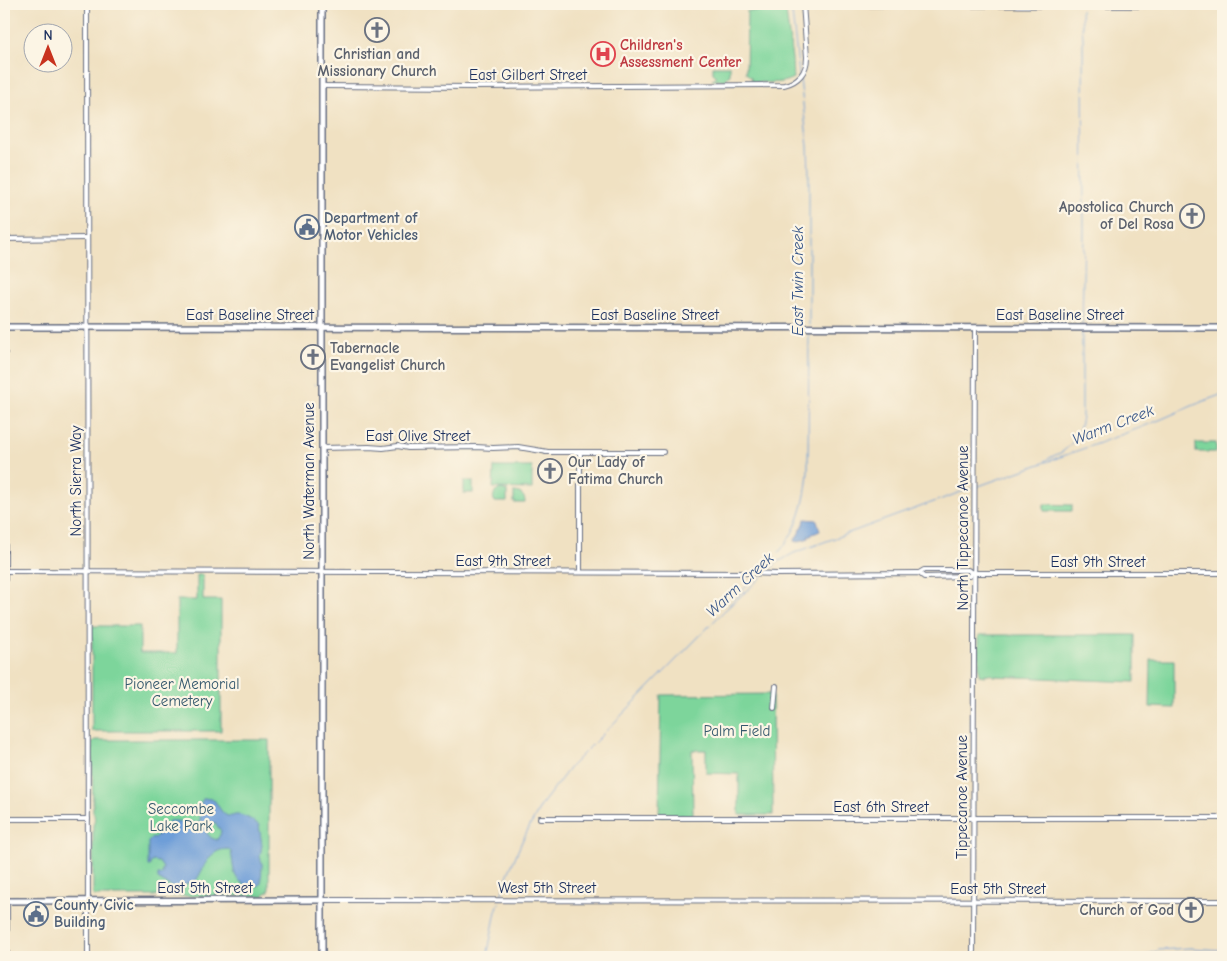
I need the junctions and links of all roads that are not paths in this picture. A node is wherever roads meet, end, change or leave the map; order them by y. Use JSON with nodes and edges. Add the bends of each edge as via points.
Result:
{"nodes":[{"id":1,"x":5,"y":4,"type":"edge"},
{"id":2,"x":87,"y":4,"type":"edge"},
{"id":3,"x":322,"y":4,"type":"edge"},
{"id":4,"x":803,"y":4,"type":"edge"},
{"id":5,"x":1223,"y":6,"type":"edge"},
{"id":6,"x":322,"y":86,"type":"junction"},
{"id":7,"x":87,"y":238,"type":"junction"},
{"id":8,"x":4,"y":239,"type":"edge"},
{"id":9,"x":4,"y":327,"type":"edge"},
{"id":10,"x":87,"y":327,"type":"junction"},
{"id":11,"x":322,"y":328,"type":"junction"},
{"id":12,"x":975,"y":328,"type":"junction"},
{"id":13,"x":1223,"y":328,"type":"edge"},
{"id":14,"x":322,"y":448,"type":"junction"},
{"id":15,"x":663,"y":452,"type":"dead end"},
{"id":16,"x":580,"y":453,"type":"junction"},
{"id":17,"x":4,"y":571,"type":"edge"},
{"id":18,"x":87,"y":571,"type":"junction"},
{"id":19,"x":322,"y":572,"type":"junction"},
{"id":20,"x":580,"y":572,"type":"junction"},
{"id":21,"x":973,"y":573,"type":"junction"},
{"id":22,"x":1223,"y":573,"type":"edge"},
{"id":23,"x":776,"y":686,"type":"dead end"},
{"id":24,"x":774,"y":708,"type":"dead end"},
{"id":25,"x":973,"y":728,"type":"joint"},
{"id":26,"x":540,"y":818,"type":"dead end"},
{"id":27,"x":973,"y":818,"type":"junction"},
{"id":28,"x":1223,"y":818,"type":"edge"},
{"id":29,"x":4,"y":819,"type":"edge"},
{"id":30,"x":88,"y":819,"type":"junction"},
{"id":31,"x":322,"y":900,"type":"junction"},
{"id":32,"x":88,"y":901,"type":"junction"},
{"id":33,"x":772,"y":901,"type":"joint"},
{"id":34,"x":972,"y":901,"type":"junction"},
{"id":35,"x":1223,"y":901,"type":"edge"},
{"id":36,"x":4,"y":902,"type":"edge"},
{"id":37,"x":7,"y":957,"type":"edge"},
{"id":38,"x":88,"y":957,"type":"edge"},
{"id":39,"x":322,"y":957,"type":"edge"},
{"id":40,"x":972,"y":957,"type":"edge"}],
"edges":[{"from":1,"to":8,"type":"street"},
{"from":2,"to":7,"type":"street","name":"North Sierra Way"},
{"from":3,"to":6,"type":"main road","name":"North Waterman Avenue"},
{"from":4,"to":5,"type":"street"},
{"from":4,"to":6,"type":"street","name":"East Gilbert Street","via":[[807,62],[805,70],[795,81],[784,85]]},
{"from":6,"to":11,"type":"main road","name":"North Waterman Avenue"},
{"from":7,"to":8,"type":"street"},
{"from":7,"to":10,"type":"street","name":"North Sierra Way"},
{"from":8,"to":9,"type":"street"},
{"from":9,"to":10,"type":"main road","name":"East Baseline Street"},
{"from":9,"to":17,"type":"street"},
{"from":10,"to":11,"type":"main road","name":"East Baseline Street"},
{"from":10,"to":18,"type":"street","name":"North Sierra Way"},
{"from":11,"to":12,"type":"main road","name":"East Baseline Street"},
{"from":11,"to":14,"type":"main road","name":"North Waterman Avenue"},
{"from":12,"to":13,"type":"main road","name":"East Baseline Street"},
{"from":12,"to":21,"type":"street","name":"North Tippecanoe Avenue"},
{"from":14,"to":16,"type":"street","name":"East Olive Street","via":[[513,448],[540,453]]},
{"from":14,"to":19,"type":"main road","name":"North Waterman Avenue"},
{"from":15,"to":16,"type":"street","name":"East Olive Street"},
{"from":16,"to":20,"type":"street"},
{"from":17,"to":18,"type":"street","name":"East 9th Street"},
{"from":17,"to":29,"type":"street"},
{"from":18,"to":19,"type":"street","name":"East 9th Street"},
{"from":18,"to":30,"type":"street","name":"North Sierra Way"},
{"from":19,"to":20,"type":"street","name":"East 9th Street"},
{"from":19,"to":31,"type":"main road","name":"North Waterman Avenue"},
{"from":20,"to":21,"type":"street","name":"East 9th Street","via":[[777,574],[968,570]]},
{"from":21,"to":22,"type":"street","name":"East 9th Street"},
{"from":21,"to":25,"type":"street","name":"North Tippecanoe Avenue"},
{"from":23,"to":24,"type":"street"},
{"from":25,"to":27,"type":"street","name":"Tippecanoe Avenue"},
{"from":26,"to":27,"type":"street","name":"East 6th Street"},
{"from":27,"to":28,"type":"street","name":"East 6th Street"},
{"from":27,"to":34,"type":"street","name":"Tippecanoe Avenue"},
{"from":29,"to":30,"type":"street"},
{"from":29,"to":36,"type":"street"},
{"from":30,"to":32,"type":"street","name":"North Sierra Way"},
{"from":31,"to":32,"type":"main road","name":"East 5th Street"},
{"from":31,"to":33,"type":"street","name":"West 5th Street"},
{"from":31,"to":39,"type":"main road","name":"North Waterman Avenue"},
{"from":32,"to":36,"type":"main road"},
{"from":32,"to":38,"type":"street","name":"North Sierra Way"},
{"from":33,"to":34,"type":"street","name":"East 5th Street"},
{"from":34,"to":35,"type":"street","name":"East 5th Street"},
{"from":34,"to":40,"type":"street","name":"Tippecanoe Avenue"},
{"from":36,"to":37,"type":"street","via":[[7,906]]}]}
